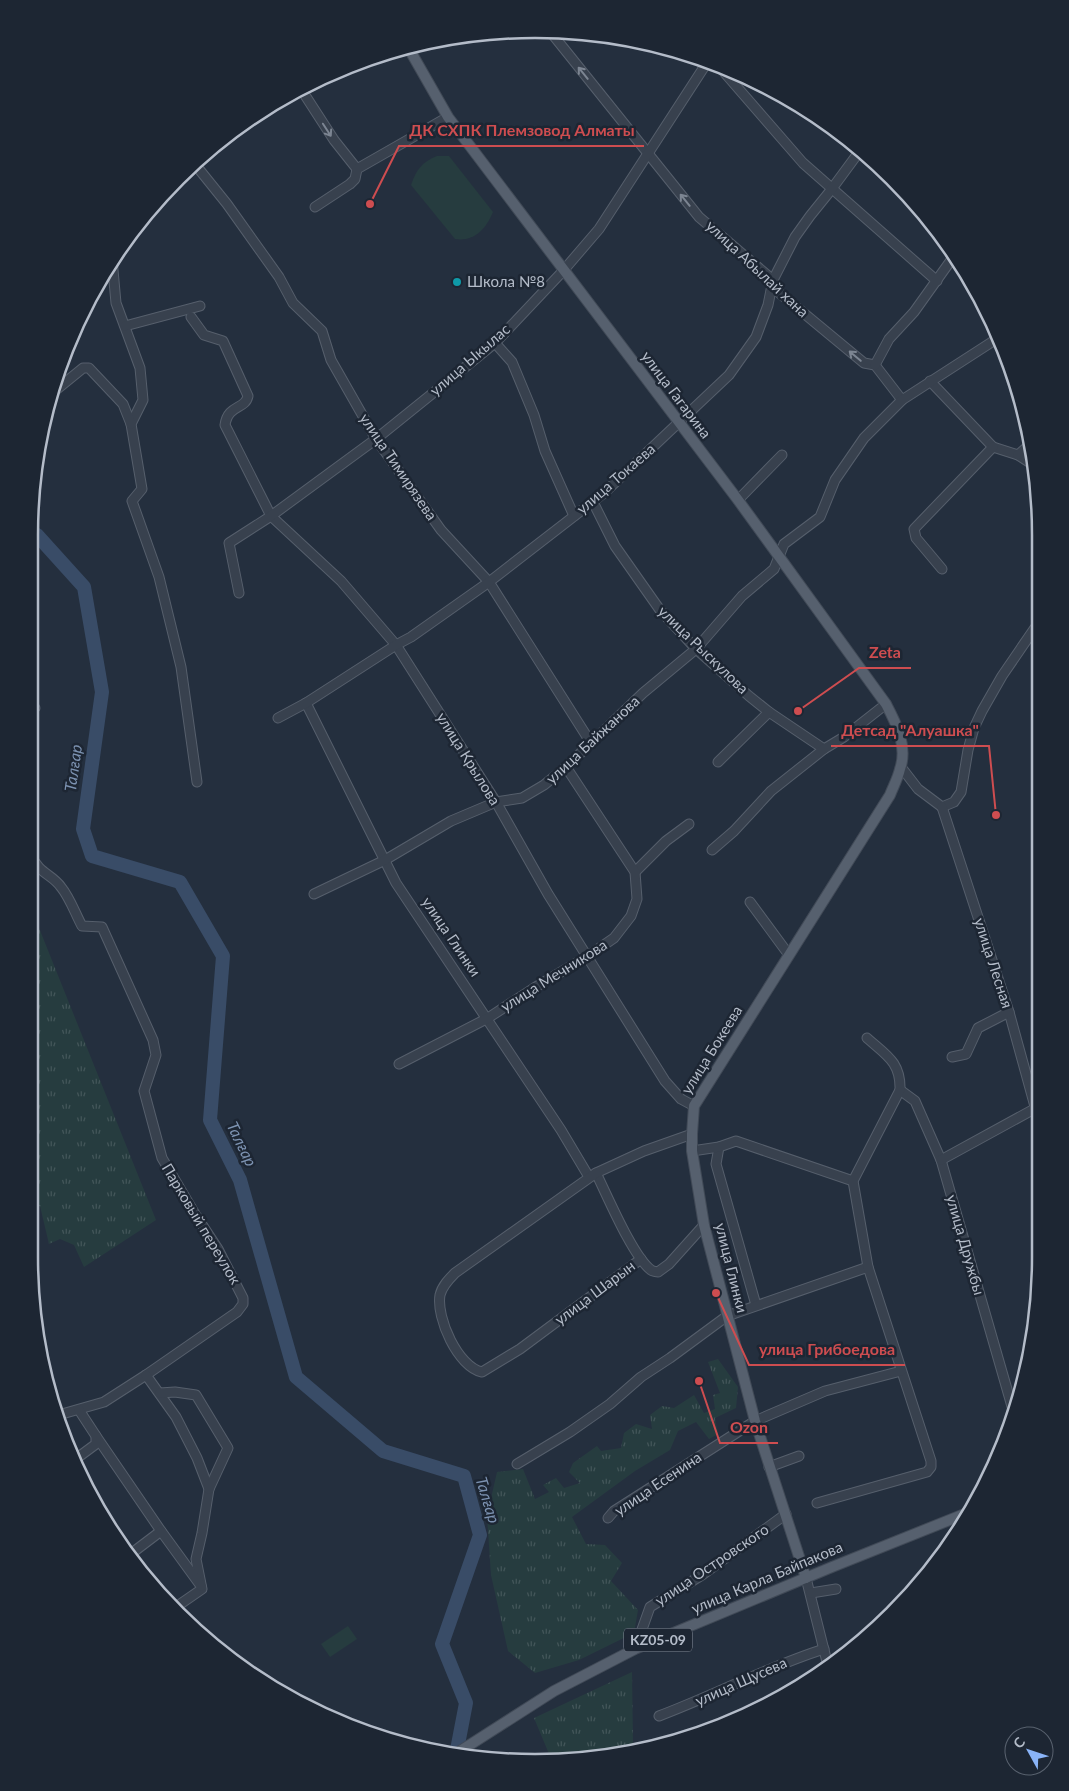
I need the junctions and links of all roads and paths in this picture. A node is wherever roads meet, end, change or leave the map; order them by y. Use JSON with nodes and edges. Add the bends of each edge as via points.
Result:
{"nodes":[{"id":1,"x":555,"y":39,"type":"edge"},
{"id":2,"x":411,"y":53,"type":"edge"},
{"id":3,"x":704,"y":67,"type":"edge"},
{"id":4,"x":727,"y":76,"type":"edge"},
{"id":5,"x":304,"y":95,"type":"edge"},
{"id":6,"x":448,"y":117,"type":"junction"},
{"id":7,"x":648,"y":153,"type":"junction"},
{"id":8,"x":855,"y":156,"type":"edge"},
{"id":9,"x":357,"y":168,"type":"junction"},
{"id":10,"x":199,"y":169,"type":"edge"},
{"id":11,"x":831,"y":190,"type":"junction"},
{"id":12,"x":315,"y":207,"type":"dead end"},
{"id":13,"x":950,"y":262,"type":"edge"},
{"id":14,"x":113,"y":271,"type":"edge"},
{"id":15,"x":563,"y":271,"type":"junction"},
{"id":16,"x":773,"y":280,"type":"junction"},
{"id":17,"x":938,"y":282,"type":"junction"},
{"id":18,"x":200,"y":306,"type":"dead end"},
{"id":19,"x":191,"y":317,"type":"dead end"},
{"id":20,"x":124,"y":326,"type":"junction"},
{"id":21,"x":993,"y":341,"type":"edge"},
{"id":22,"x":495,"y":343,"type":"junction"},
{"id":23,"x":875,"y":365,"type":"junction"},
{"id":24,"x":930,"y":381,"type":"junction"},
{"id":25,"x":60,"y":386,"type":"edge"},
{"id":26,"x":902,"y":400,"type":"junction"},
{"id":27,"x":131,"y":424,"type":"junction"},
{"id":28,"x":679,"y":424,"type":"junction"},
{"id":29,"x":376,"y":439,"type":"junction"},
{"id":30,"x":993,"y":448,"type":"junction"},
{"id":31,"x":1024,"y":450,"type":"edge"},
{"id":32,"x":782,"y":455,"type":"dead end"},
{"id":33,"x":1018,"y":455,"type":"junction"},
{"id":34,"x":1025,"y":460,"type":"edge"},
{"id":35,"x":738,"y":500,"type":"junction"},
{"id":36,"x":593,"y":502,"type":"junction"},
{"id":37,"x":272,"y":516,"type":"junction"},
{"id":38,"x":574,"y":516,"type":"junction"},
{"id":39,"x":767,"y":541,"type":"junction"},
{"id":40,"x":784,"y":544,"type":"junction"},
{"id":41,"x":779,"y":557,"type":"junction"},
{"id":42,"x":942,"y":569,"type":"dead end"},
{"id":43,"x":489,"y":582,"type":"junction"},
{"id":44,"x":239,"y":593,"type":"dead end"},
{"id":45,"x":1032,"y":632,"type":"edge"},
{"id":46,"x":396,"y":644,"type":"junction"},
{"id":47,"x":696,"y":648,"type":"junction"},
{"id":48,"x":306,"y":703,"type":"junction"},
{"id":49,"x":886,"y":704,"type":"junction"},
{"id":50,"x":769,"y":712,"type":"junction"},
{"id":51,"x":278,"y":718,"type":"dead end"},
{"id":52,"x":591,"y":743,"type":"junction"},
{"id":53,"x":824,"y":749,"type":"junction"},
{"id":54,"x":718,"y":762,"type":"dead end"},
{"id":55,"x":566,"y":767,"type":"junction"},
{"id":56,"x":901,"y":767,"type":"junction"},
{"id":57,"x":197,"y":782,"type":"dead end"},
{"id":58,"x":496,"y":802,"type":"junction"},
{"id":59,"x":942,"y":806,"type":"junction"},
{"id":60,"x":689,"y":824,"type":"dead end"},
{"id":61,"x":712,"y":850,"type":"dead end"},
{"id":62,"x":385,"y":860,"type":"junction"},
{"id":63,"x":38,"y":866,"type":"edge"},
{"id":64,"x":634,"y":872,"type":"junction"},
{"id":65,"x":314,"y":894,"type":"dead end"},
{"id":66,"x":750,"y":902,"type":"dead end"},
{"id":67,"x":588,"y":956,"type":"junction"},
{"id":68,"x":789,"y":956,"type":"junction"},
{"id":69,"x":1009,"y":1012,"type":"junction"},
{"id":70,"x":488,"y":1018,"type":"junction"},
{"id":71,"x":867,"y":1038,"type":"dead end"},
{"id":72,"x":952,"y":1057,"type":"dead end"},
{"id":73,"x":399,"y":1064,"type":"dead end"},
{"id":74,"x":900,"y":1090,"type":"junction"},
{"id":75,"x":1032,"y":1094,"type":"edge"},
{"id":76,"x":694,"y":1106,"type":"junction"},
{"id":77,"x":1032,"y":1110,"type":"edge"},
{"id":78,"x":692,"y":1134,"type":"junction"},
{"id":79,"x":719,"y":1146,"type":"junction"},
{"id":80,"x":692,"y":1151,"type":"junction"},
{"id":81,"x":940,"y":1160,"type":"junction"},
{"id":82,"x":593,"y":1175,"type":"junction"},
{"id":83,"x":853,"y":1181,"type":"junction"},
{"id":84,"x":704,"y":1225,"type":"junction"},
{"id":85,"x":641,"y":1259,"type":"junction"},
{"id":86,"x":868,"y":1267,"type":"junction"},
{"id":87,"x":756,"y":1305,"type":"junction"},
{"id":88,"x":728,"y":1316,"type":"junction"},
{"id":89,"x":901,"y":1370,"type":"junction"},
{"id":90,"x":146,"y":1375,"type":"junction"},
{"id":91,"x":160,"y":1393,"type":"junction"},
{"id":92,"x":1010,"y":1400,"type":"edge"},
{"id":93,"x":79,"y":1410,"type":"junction"},
{"id":94,"x":63,"y":1414,"type":"edge"},
{"id":95,"x":754,"y":1421,"type":"junction"},
{"id":96,"x":96,"y":1436,"type":"junction"},
{"id":97,"x":79,"y":1456,"type":"edge"},
{"id":98,"x":799,"y":1456,"type":"dead end"},
{"id":99,"x":517,"y":1464,"type":"dead end"},
{"id":100,"x":769,"y":1467,"type":"junction"},
{"id":101,"x":209,"y":1489,"type":"junction"},
{"id":102,"x":817,"y":1503,"type":"dead end"},
{"id":103,"x":786,"y":1514,"type":"junction"},
{"id":104,"x":958,"y":1517,"type":"edge"},
{"id":105,"x":608,"y":1518,"type":"dead end"},
{"id":106,"x":161,"y":1531,"type":"junction"},
{"id":107,"x":134,"y":1551,"type":"edge"},
{"id":108,"x":806,"y":1578,"type":"junction"},
{"id":109,"x":202,"y":1589,"type":"junction"},
{"id":110,"x":836,"y":1589,"type":"dead end"},
{"id":111,"x":811,"y":1593,"type":"junction"},
{"id":112,"x":180,"y":1604,"type":"edge"},
{"id":113,"x":635,"y":1649,"type":"junction"},
{"id":114,"x":824,"y":1649,"type":"junction"},
{"id":115,"x":826,"y":1659,"type":"edge"},
{"id":116,"x":659,"y":1716,"type":"dead end"},
{"id":117,"x":464,"y":1748,"type":"edge"}],
"edges":[{"from":7,"to":1,"type":"street","name":"улица Абылай хана","one_way":true},
{"from":2,"to":6,"type":"main road","name":"улица Гагарина"},
{"from":3,"to":7,"type":"street","name":"улица Ыкылас"},
{"from":4,"to":11,"type":"street","via":[[802,163]]},
{"from":5,"to":9,"type":"street","one_way":true},
{"from":6,"to":9,"type":"street"},
{"from":6,"to":15,"type":"main road","name":"улица Гагарина"},
{"from":7,"to":15,"type":"street","name":"улица Ыкылас","via":[[599,229]]},
{"from":16,"to":7,"type":"street","name":"улица Абылай хана","one_way":true,"via":[[699,217]]},
{"from":8,"to":11,"type":"street","name":"улица Токаева"},
{"from":9,"to":12,"type":"street","via":[[355,179],[350,184]]},
{"from":10,"to":29,"type":"street","name":"улица Тимирязева","via":[[273,269],[293,303],[322,330],[332,360]]},
{"from":11,"to":16,"type":"street","name":"улица Токаева","via":[[795,237]]},
{"from":11,"to":17,"type":"street"},
{"from":13,"to":17,"type":"street"},
{"from":14,"to":20,"type":"street","via":[[116,302]]},
{"from":15,"to":22,"type":"street","name":"улица Ыкылас"},
{"from":15,"to":28,"type":"main road","name":"улица Гагарина"},
{"from":23,"to":16,"type":"street","name":"улица Абылай хана","one_way":true,"via":[[864,363],[777,291]]},
{"from":16,"to":28,"type":"street","name":"улица Токаева","via":[[756,337],[729,375]]},
{"from":17,"to":23,"type":"street","via":[[889,339]]},
{"from":18,"to":20,"type":"street"},
{"from":19,"to":37,"type":"street","name":"улица Крылова","via":[[204,335],[223,341],[248,396],[246,402],[229,412],[225,425]]},
{"from":20,"to":27,"type":"street","via":[[140,368],[143,400]]},
{"from":21,"to":24,"type":"street"},
{"from":22,"to":29,"type":"street","name":"улица Ыкылас"},
{"from":22,"to":38,"type":"street","via":[[512,362],[545,451]]},
{"from":23,"to":26,"type":"street","name":"улица Абылай хана"},
{"from":24,"to":26,"type":"street"},
{"from":24,"to":30,"type":"street"},
{"from":25,"to":27,"type":"street","via":[[83,368],[90,368],[124,404]]},
{"from":26,"to":40,"type":"street","via":[[864,438],[835,480],[820,517]]},
{"from":27,"to":57,"type":"street","via":[[142,489],[132,501],[160,577],[181,666]]},
{"from":28,"to":35,"type":"main road","name":"улица Гагарина"},
{"from":28,"to":36,"type":"street","name":"улица Токаева"},
{"from":29,"to":37,"type":"street","name":"улица Ыкылас"},
{"from":29,"to":43,"type":"street","name":"улица Тимирязева","via":[[441,530]]},
{"from":30,"to":33,"type":"street"},
{"from":30,"to":42,"type":"street","via":[[914,529],[916,538]]},
{"from":31,"to":33,"type":"street"},
{"from":32,"to":35,"type":"street"},
{"from":33,"to":34,"type":"street"},
{"from":35,"to":39,"type":"main road","name":"улица Гагарина"},
{"from":36,"to":38,"type":"street","name":"улица Токаева"},
{"from":36,"to":47,"type":"street","name":"улица Рыскулова","via":[[614,546],[654,602]]},
{"from":37,"to":44,"type":"street","name":"улица Ыкылас","via":[[229,543]]},
{"from":37,"to":46,"type":"street","name":"улица Крылова","via":[[342,581]]},
{"from":38,"to":43,"type":"street","name":"улица Токаева"},
{"from":39,"to":40,"type":"street"},
{"from":39,"to":41,"type":"main road","name":"улица Гагарина"},
{"from":40,"to":41,"type":"street","name":"улица Байжанова"},
{"from":41,"to":47,"type":"street","name":"улица Байжанова","via":[[774,569],[742,596]]},
{"from":41,"to":49,"type":"main road","name":"улица Гагарина"},
{"from":43,"to":46,"type":"street","name":"улица Токаева"},
{"from":43,"to":52,"type":"street","name":"улица Тимирязева"},
{"from":45,"to":59,"type":"street","via":[[1002,676],[974,728],[961,792],[954,802]]},
{"from":46,"to":48,"type":"street","name":"улица Токаева"},
{"from":46,"to":58,"type":"street","name":"улица Крылова"},
{"from":47,"to":50,"type":"street","name":"улица Рыскулова"},
{"from":47,"to":52,"type":"street","name":"улица Байжанова"},
{"from":48,"to":51,"type":"street","name":"улица Токаева"},
{"from":48,"to":62,"type":"street","name":"улица Глинки"},
{"from":49,"to":53,"type":"street"},
{"from":49,"to":56,"type":"main road","name":"улица Гагарина","via":[[902,744]]},
{"from":50,"to":53,"type":"street","name":"улица Рыскулова"},
{"from":50,"to":54,"type":"street"},
{"from":52,"to":55,"type":"street","name":"улица Байжанова"},
{"from":53,"to":61,"type":"street","via":[[770,791],[734,832]]},
{"from":55,"to":58,"type":"street","name":"улица Байжанова","via":[[544,786],[522,798]]},
{"from":55,"to":64,"type":"street","name":"улица Мечникова"},
{"from":56,"to":59,"type":"street","via":[[918,789]]},
{"from":56,"to":68,"type":"main road","name":"улица Бокеева","via":[[890,795]]},
{"from":58,"to":62,"type":"street","name":"улица Байжанова","via":[[451,821]]},
{"from":58,"to":67,"type":"street","name":"улица Крылова","via":[[548,894]]},
{"from":59,"to":69,"type":"street","name":"улица Лесная"},
{"from":60,"to":64,"type":"street"},
{"from":62,"to":65,"type":"street","name":"улица Байжанова"},
{"from":62,"to":70,"type":"street","name":"улица Глинки","via":[[396,883]]},
{"from":63,"to":90,"type":"street","name":"Парковый переулок","via":[[61,886],[82,926],[102,928],[153,1040],[156,1054],[144,1091],[162,1158],[241,1292],[243,1304],[237,1312]]},
{"from":64,"to":67,"type":"street","name":"улица Мечникова","via":[[637,900],[631,916],[614,938]]},
{"from":66,"to":68,"type":"street"},
{"from":67,"to":70,"type":"street","name":"улица Мечникова"},
{"from":67,"to":76,"type":"street","name":"улица Крылова","via":[[665,1081],[680,1098]]},
{"from":68,"to":76,"type":"main road","name":"улица Бокеева"},
{"from":69,"to":72,"type":"street","via":[[978,1028],[966,1054]]},
{"from":69,"to":75,"type":"street","name":"улица Лесная"},
{"from":70,"to":73,"type":"street","name":"улица Мечникова"},
{"from":70,"to":82,"type":"street","name":"улица Глинки"},
{"from":71,"to":74,"type":"street","via":[[895,1064],[901,1077]]},
{"from":74,"to":81,"type":"street","name":"улица Дружбы","via":[[916,1101]]},
{"from":74,"to":83,"type":"street"},
{"from":76,"to":78,"type":"main road","name":"улица Бокеева"},
{"from":77,"to":81,"type":"street"},
{"from":78,"to":80,"type":"main road","name":"улица Глинки"},
{"from":78,"to":82,"type":"street","via":[[644,1151]]},
{"from":79,"to":80,"type":"street"},
{"from":79,"to":83,"type":"street","via":[[736,1141]]},
{"from":79,"to":87,"type":"street","via":[[716,1164]]},
{"from":80,"to":84,"type":"main road","name":"улица Глинки"},
{"from":81,"to":92,"type":"street","name":"улица Дружбы"},
{"from":82,"to":85,"type":"street","name":"улица Глинки"},
{"from":82,"to":85,"type":"street","name":"улица Шарын","via":[[448,1280],[440,1295],[441,1316],[450,1340],[470,1368],[482,1372],[520,1349]]},
{"from":83,"to":86,"type":"street"},
{"from":84,"to":85,"type":"street","name":"улица Шарын","via":[[658,1272],[651,1270]]},
{"from":84,"to":88,"type":"main road","name":"улица Глинки"},
{"from":86,"to":87,"type":"street"},
{"from":86,"to":89,"type":"street"},
{"from":87,"to":88,"type":"street"},
{"from":88,"to":95,"type":"main road","name":"улица Глинки"},
{"from":88,"to":99,"type":"street","via":[[641,1377],[602,1410]]},
{"from":89,"to":95,"type":"street","name":"улица Есенина","via":[[825,1392]]},
{"from":89,"to":102,"type":"street","via":[[931,1467],[927,1472]]},
{"from":90,"to":91,"type":"street"},
{"from":90,"to":93,"type":"street","via":[[104,1402]]},
{"from":91,"to":101,"type":"street","via":[[197,1458]]},
{"from":91,"to":101,"type":"street","via":[[196,1395],[228,1448]]},
{"from":93,"to":94,"type":"street"},
{"from":93,"to":96,"type":"street"},
{"from":95,"to":100,"type":"main road","name":"улица Глинки"},
{"from":95,"to":105,"type":"street","name":"улица Есенина","via":[[614,1511]]},
{"from":96,"to":97,"type":"street","via":[[96,1444]]},
{"from":96,"to":106,"type":"street"},
{"from":98,"to":100,"type":"street"},
{"from":100,"to":103,"type":"main road","name":"улица Глинки"},
{"from":101,"to":109,"type":"street","via":[[196,1559]]},
{"from":103,"to":108,"type":"main road","name":"улица Глинки"},
{"from":103,"to":113,"type":"street","name":"улица Островского","via":[[702,1575],[650,1607]]},
{"from":104,"to":108,"type":"main road","name":"улица Карла Байпакова","number":"KZ05-09"},
{"from":106,"to":107,"type":"street"},
{"from":106,"to":109,"type":"street"},
{"from":108,"to":111,"type":"street","name":"улица Глинки"},
{"from":108,"to":113,"type":"main road","name":"улица Карла Байпакова","number":"KZ05-09"},
{"from":109,"to":112,"type":"street"},
{"from":110,"to":111,"type":"street"},
{"from":111,"to":114,"type":"street","name":"улица Глинки"},
{"from":113,"to":117,"type":"main road","name":"улица Карла Байпакова","number":"KZ05-09","via":[[554,1690]]},
{"from":114,"to":115,"type":"street","name":"улица Глинки"},
{"from":114,"to":116,"type":"street","name":"улица Щусева"}]}
